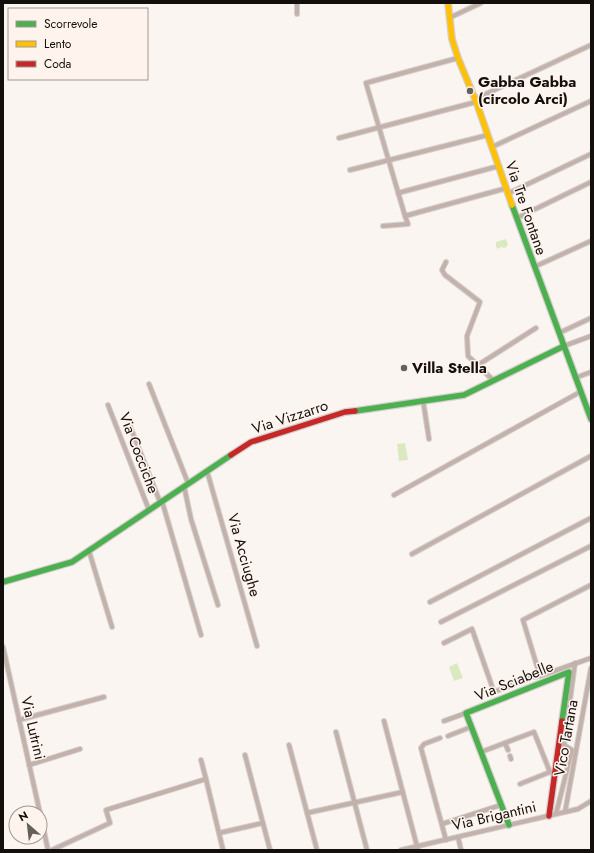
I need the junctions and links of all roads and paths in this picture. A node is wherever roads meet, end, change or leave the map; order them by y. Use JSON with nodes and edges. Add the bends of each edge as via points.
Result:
{"nodes":[{"id":1,"x":297,"y":3,"type":"edge"},
{"id":2,"x":448,"y":3,"type":"edge"},
{"id":3,"x":481,"y":3,"type":"edge"},
{"id":4,"x":297,"y":14,"type":"dead end"},
{"id":5,"x":449,"y":18,"type":"junction"},
{"id":6,"x":591,"y":45,"type":"edge"},
{"id":7,"x":458,"y":58,"type":"junction"},
{"id":8,"x":476,"y":101,"type":"junction"},
{"id":9,"x":591,"y":101,"type":"edge"},
{"id":10,"x":377,"y":127,"type":"junction"},
{"id":11,"x":488,"y":135,"type":"junction"},
{"id":12,"x":339,"y":138,"type":"dead end"},
{"id":13,"x":492,"y":147,"type":"junction"},
{"id":14,"x":591,"y":154,"type":"edge"},
{"id":15,"x":388,"y":161,"type":"junction"},
{"id":16,"x":499,"y":166,"type":"junction"},
{"id":17,"x":350,"y":170,"type":"dead end"},
{"id":18,"x":591,"y":182,"type":"edge"},
{"id":19,"x":508,"y":191,"type":"junction"},
{"id":20,"x":398,"y":192,"type":"junction"},
{"id":21,"x":405,"y":216,"type":"junction"},
{"id":22,"x":517,"y":218,"type":"junction"},
{"id":23,"x":383,"y":226,"type":"dead end"},
{"id":24,"x":591,"y":241,"type":"edge"},
{"id":25,"x":446,"y":262,"type":"dead end"},
{"id":26,"x":534,"y":267,"type":"junction"},
{"id":27,"x":591,"y":318,"type":"edge"},
{"id":28,"x":536,"y":328,"type":"dead end"},
{"id":29,"x":558,"y":333,"type":"junction"},
{"id":30,"x":591,"y":336,"type":"edge"},
{"id":31,"x":564,"y":346,"type":"junction"},
{"id":32,"x":478,"y":365,"type":"junction"},
{"id":33,"x":591,"y":372,"type":"edge"},
{"id":34,"x":575,"y":378,"type":"junction"},
{"id":35,"x":494,"y":381,"type":"junction"},
{"id":36,"x":149,"y":384,"type":"dead end"},
{"id":37,"x":580,"y":392,"type":"junction"},
{"id":38,"x":423,"y":400,"type":"junction"},
{"id":39,"x":108,"y":405,"type":"dead end"},
{"id":40,"x":591,"y":419,"type":"edge"},
{"id":41,"x":130,"y":426,"type":"dead end"},
{"id":42,"x":429,"y":439,"type":"dead end"},
{"id":43,"x":591,"y":456,"type":"edge"},
{"id":44,"x":207,"y":471,"type":"junction"},
{"id":45,"x":186,"y":485,"type":"junction"},
{"id":46,"x":394,"y":495,"type":"dead end"},
{"id":47,"x":161,"y":501,"type":"junction"},
{"id":48,"x":149,"y":510,"type":"junction"},
{"id":49,"x":591,"y":518,"type":"edge"},
{"id":50,"x":591,"y":546,"type":"edge"},
{"id":51,"x":89,"y":551,"type":"junction"},
{"id":52,"x":412,"y":554,"type":"dead end"},
{"id":53,"x":3,"y":582,"type":"edge"},
{"id":54,"x":591,"y":585,"type":"edge"},
{"id":55,"x":430,"y":602,"type":"dead end"},
{"id":56,"x":218,"y":605,"type":"dead end"},
{"id":57,"x":441,"y":622,"type":"dead end"},
{"id":58,"x":112,"y":627,"type":"dead end"},
{"id":59,"x":201,"y":635,"type":"dead end"},
{"id":60,"x":444,"y":643,"type":"dead end"},
{"id":61,"x":257,"y":646,"type":"dead end"},
{"id":62,"x":3,"y":647,"type":"edge"},
{"id":63,"x":591,"y":658,"type":"edge"},
{"id":64,"x":575,"y":663,"type":"junction"},
{"id":65,"x":591,"y":668,"type":"edge"},
{"id":66,"x":540,"y":676,"type":"junction"},
{"id":67,"x":104,"y":697,"type":"dead end"},
{"id":68,"x":466,"y":713,"type":"junction"},
{"id":69,"x":19,"y":720,"type":"junction"},
{"id":70,"x":384,"y":721,"type":"dead end"},
{"id":71,"x":444,"y":721,"type":"dead end"},
{"id":72,"x":471,"y":727,"type":"junction"},
{"id":73,"x":336,"y":732,"type":"dead end"},
{"id":74,"x":448,"y":736,"type":"dead end"},
{"id":75,"x":440,"y":738,"type":"dead end"},
{"id":76,"x":505,"y":743,"type":"junction"},
{"id":77,"x":289,"y":745,"type":"dead end"},
{"id":78,"x":80,"y":749,"type":"dead end"},
{"id":79,"x":508,"y":750,"type":"dead end"},
{"id":80,"x":481,"y":752,"type":"junction"},
{"id":81,"x":245,"y":755,"type":"dead end"},
{"id":82,"x":201,"y":760,"type":"dead end"},
{"id":83,"x":29,"y":765,"type":"junction"},
{"id":84,"x":552,"y":773,"type":"junction"},
{"id":85,"x":206,"y":779,"type":"junction"},
{"id":86,"x":520,"y":784,"type":"dead end"},
{"id":87,"x":403,"y":792,"type":"junction"},
{"id":88,"x":591,"y":801,"type":"edge"},
{"id":89,"x":355,"y":802,"type":"junction"},
{"id":90,"x":38,"y":805,"type":"edge"},
{"id":91,"x":501,"y":805,"type":"junction"},
{"id":92,"x":591,"y":805,"type":"edge"},
{"id":93,"x":585,"y":806,"type":"junction"},
{"id":94,"x":565,"y":812,"type":"junction"},
{"id":95,"x":307,"y":814,"type":"junction"},
{"id":96,"x":556,"y":814,"type":"junction"},
{"id":97,"x":548,"y":816,"type":"junction"},
{"id":98,"x":263,"y":823,"type":"junction"},
{"id":99,"x":442,"y":824,"type":"junction"},
{"id":100,"x":509,"y":825,"type":"junction"},
{"id":101,"x":219,"y":833,"type":"junction"},
{"id":102,"x":458,"y":837,"type":"junction"},
{"id":103,"x":446,"y":840,"type":"junction"},
{"id":104,"x":418,"y":848,"type":"edge"},
{"id":105,"x":52,"y":850,"type":"edge"},
{"id":106,"x":223,"y":850,"type":"edge"},
{"id":107,"x":270,"y":850,"type":"edge"},
{"id":108,"x":317,"y":850,"type":"edge"},
{"id":109,"x":367,"y":850,"type":"edge"},
{"id":110,"x":401,"y":850,"type":"edge"},
{"id":111,"x":461,"y":850,"type":"edge"}],
"edges":[{"from":1,"to":4,"type":"street"},
{"from":2,"to":5,"type":"street","name":"Via Tre Fontane"},
{"from":3,"to":5,"type":"street"},
{"from":5,"to":7,"type":"street","name":"Via Tre Fontane"},
{"from":6,"to":8,"type":"street"},
{"from":7,"to":8,"type":"street","name":"Via Tre Fontane"},
{"from":7,"to":10,"type":"street","via":[[366,83]]},
{"from":8,"to":10,"type":"street"},
{"from":8,"to":11,"type":"street","name":"Via Tre Fontane"},
{"from":9,"to":13,"type":"street"},
{"from":10,"to":12,"type":"street"},
{"from":10,"to":15,"type":"street"},
{"from":11,"to":13,"type":"street","name":"Via Tre Fontane"},
{"from":11,"to":15,"type":"street"},
{"from":13,"to":16,"type":"street","name":"Via Tre Fontane"},
{"from":14,"to":19,"type":"street"},
{"from":15,"to":17,"type":"street"},
{"from":15,"to":20,"type":"street"},
{"from":16,"to":19,"type":"street","name":"Via Tre Fontane"},
{"from":16,"to":20,"type":"street"},
{"from":18,"to":22,"type":"street"},
{"from":19,"to":21,"type":"street"},
{"from":19,"to":22,"type":"street","name":"Via Tre Fontane"},
{"from":20,"to":21,"type":"street"},
{"from":21,"to":23,"type":"street","via":[[408,224]]},
{"from":22,"to":26,"type":"street","name":"Via Tre Fontane"},
{"from":24,"to":26,"type":"street"},
{"from":25,"to":32,"type":"street","via":[[442,270],[444,275],[480,302],[467,336],[466,346],[469,358]]},
{"from":26,"to":29,"type":"street","name":"Via Tre Fontane"},
{"from":27,"to":29,"type":"street"},
{"from":28,"to":32,"type":"street"},
{"from":29,"to":31,"type":"street","name":"Via Tre Fontane"},
{"from":30,"to":31,"type":"street"},
{"from":31,"to":34,"type":"street","name":"Via Tre Fontane"},
{"from":31,"to":35,"type":"street","name":"Via Vizzarro"},
{"from":32,"to":35,"type":"street"},
{"from":33,"to":34,"type":"street"},
{"from":34,"to":37,"type":"street","name":"Via Tre Fontane"},
{"from":35,"to":38,"type":"street","name":"Via Vizzarro","via":[[461,396]]},
{"from":36,"to":45,"type":"street"},
{"from":37,"to":40,"type":"street","name":"Via Tre Fontane"},
{"from":37,"to":46,"type":"street"},
{"from":38,"to":42,"type":"street"},
{"from":38,"to":44,"type":"street","name":"Via Vizzarro","via":[[345,412],[257,439]]},
{"from":39,"to":48,"type":"street","name":"Via Cocciche"},
{"from":41,"to":47,"type":"street"},
{"from":43,"to":52,"type":"street"},
{"from":44,"to":45,"type":"street","name":"Via Vizzarro"},
{"from":44,"to":61,"type":"street","name":"Via Acciughe"},
{"from":45,"to":47,"type":"street","name":"Via Vizzarro"},
{"from":45,"to":56,"type":"street","via":[[191,519]]},
{"from":47,"to":48,"type":"street","name":"Via Vizzarro"},
{"from":47,"to":59,"type":"street"},
{"from":48,"to":51,"type":"street","name":"Via Vizzarro"},
{"from":49,"to":55,"type":"street"},
{"from":50,"to":57,"type":"street"},
{"from":51,"to":53,"type":"street","name":"Via Vizzarro","via":[[68,564]]},
{"from":51,"to":58,"type":"street"},
{"from":54,"to":66,"type":"street","via":[[523,620]]},
{"from":60,"to":66,"type":"street","via":[[472,629],[494,692]]},
{"from":62,"to":69,"type":"street","name":"Via Lutrini"},
{"from":63,"to":64,"type":"street"},
{"from":64,"to":66,"type":"street"},
{"from":64,"to":96,"type":"street","name":"Via Sciabelle","via":[[564,745],[572,750]]},
{"from":65,"to":94,"type":"street","name":"Vico Tartana"},
{"from":67,"to":69,"type":"street"},
{"from":68,"to":71,"type":"street"},
{"from":68,"to":72,"type":"street","name":"Via Sciabelle"},
{"from":68,"to":84,"type":"street","name":"Via Sciabelle","via":[[569,672]]},
{"from":69,"to":83,"type":"street","name":"Via Lutrini"},
{"from":70,"to":87,"type":"street"},
{"from":72,"to":74,"type":"street"},
{"from":72,"to":80,"type":"street","name":"Via Sciabelle"},
{"from":73,"to":89,"type":"street"},
{"from":75,"to":99,"type":"street","via":[[424,744],[421,748]]},
{"from":76,"to":79,"type":"street"},
{"from":76,"to":80,"type":"street"},
{"from":76,"to":84,"type":"street","via":[[534,732]]},
{"from":77,"to":95,"type":"street"},
{"from":78,"to":83,"type":"street"},
{"from":80,"to":91,"type":"street","name":"Via Sciabelle"},
{"from":81,"to":98,"type":"street"},
{"from":82,"to":85,"type":"street"},
{"from":83,"to":90,"type":"street","name":"Via Lutrini"},
{"from":84,"to":86,"type":"street"},
{"from":84,"to":97,"type":"street","name":"Via Sciabelle"},
{"from":85,"to":101,"type":"street"},
{"from":85,"to":105,"type":"street","via":[[106,810],[110,823]]},
{"from":87,"to":89,"type":"street"},
{"from":87,"to":104,"type":"street"},
{"from":88,"to":93,"type":"street","name":"Via Brigantini"},
{"from":89,"to":95,"type":"street"},
{"from":89,"to":109,"type":"street"},
{"from":91,"to":99,"type":"street"},
{"from":91,"to":100,"type":"street","name":"Via Sciabelle"},
{"from":92,"to":93,"type":"street"},
{"from":93,"to":94,"type":"street","name":"Via Brigantini"},
{"from":94,"to":96,"type":"street","name":"Via Brigantini"},
{"from":95,"to":108,"type":"street"},
{"from":96,"to":97,"type":"street","name":"Via Brigantini"},
{"from":97,"to":100,"type":"street","name":"Via Brigantini"},
{"from":98,"to":101,"type":"street"},
{"from":98,"to":107,"type":"street"},
{"from":99,"to":103,"type":"street"},
{"from":100,"to":102,"type":"street","name":"Via Brigantini"},
{"from":101,"to":106,"type":"street"},
{"from":102,"to":103,"type":"street","name":"Via Brigantini"},
{"from":102,"to":111,"type":"street"},
{"from":103,"to":104,"type":"street","name":"Via Brigantini"},
{"from":104,"to":110,"type":"street","name":"Via Brigantini"}]}
